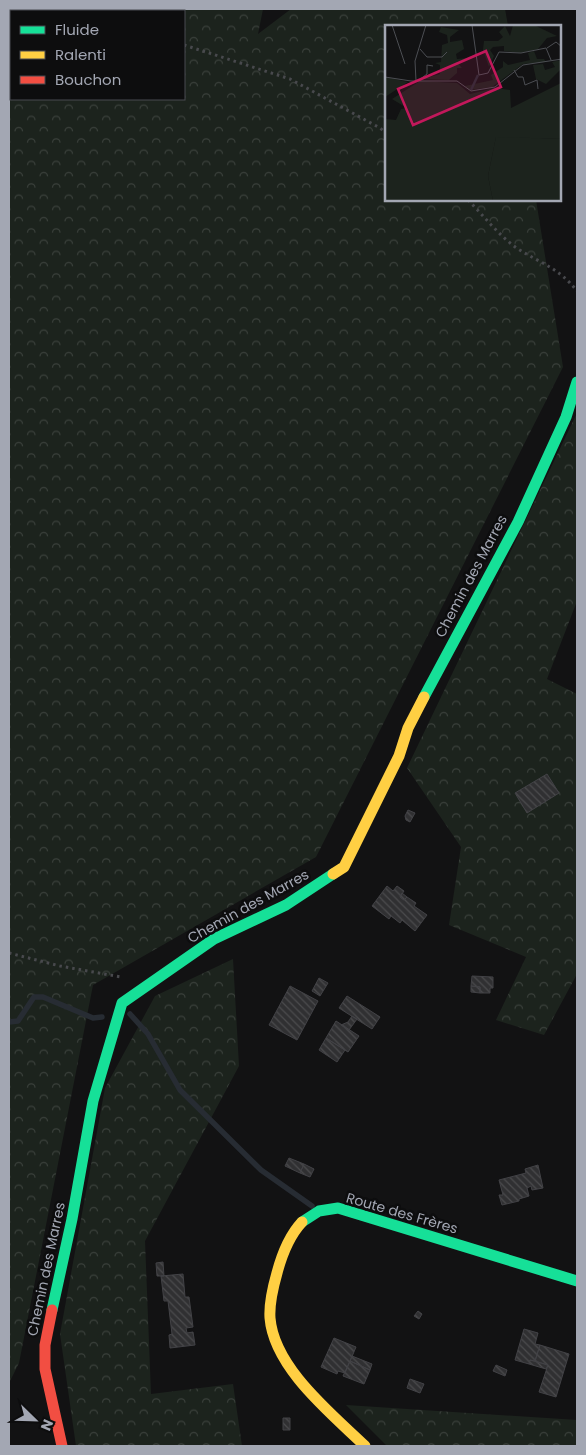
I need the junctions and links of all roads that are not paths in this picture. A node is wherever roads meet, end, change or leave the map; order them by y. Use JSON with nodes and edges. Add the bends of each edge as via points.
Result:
{"nodes":[{"id":1,"x":577,"y":382,"type":"edge"},
{"id":2,"x":577,"y":1281,"type":"edge"},
{"id":3,"x":62,"y":1446,"type":"edge"},
{"id":4,"x":365,"y":1446,"type":"edge"}],
"edges":[{"from":1,"to":3,"type":"street","name":"Chemin des Marres","via":[[566,417],[518,522],[408,728],[399,756],[344,867],[286,905],[214,939],[122,1003],[93,1100],[45,1345],[45,1369]]},
{"from":2,"to":4,"type":"street","name":"Route des Frères","via":[[338,1208],[319,1211],[302,1222],[287,1240],[279,1266],[272,1294],[271,1326],[281,1355],[297,1376]]}]}
